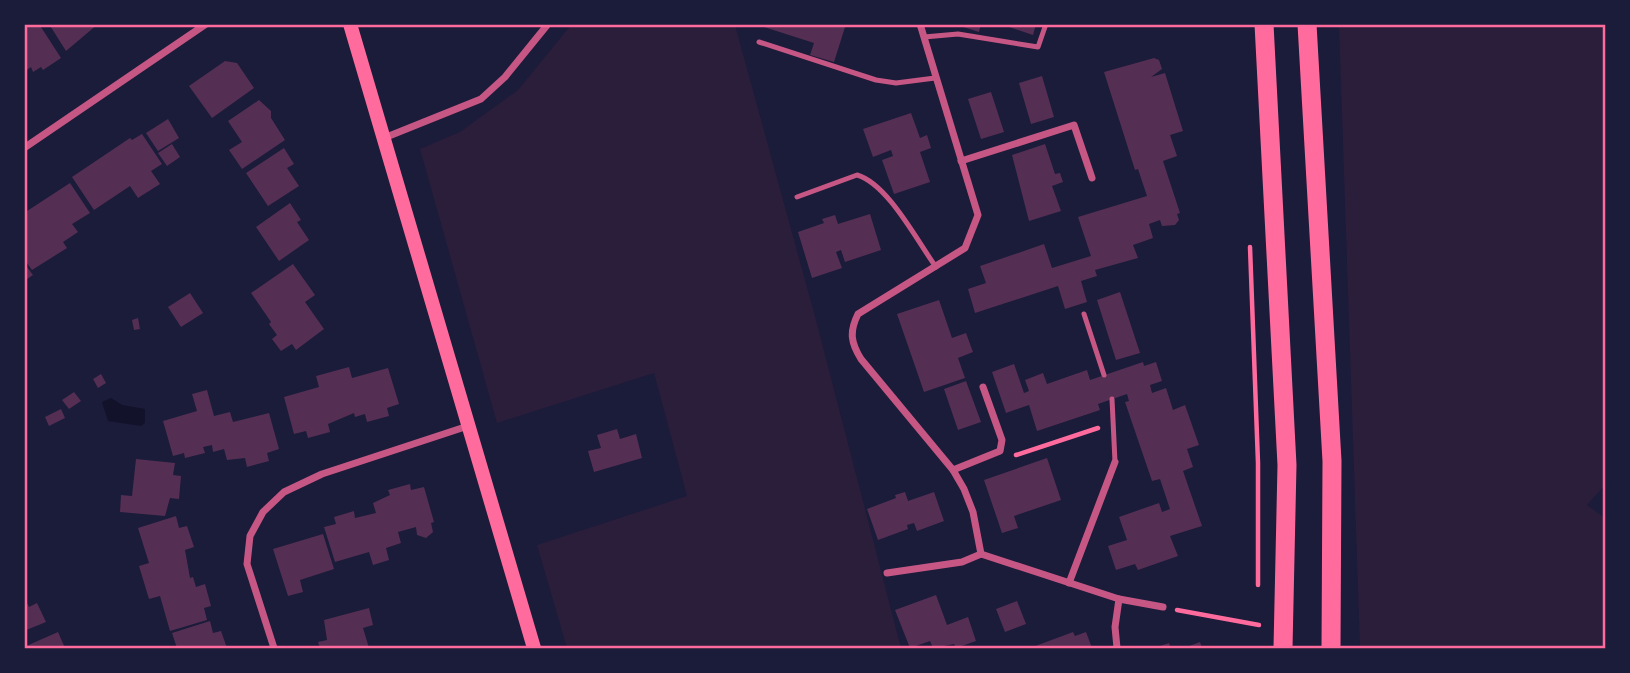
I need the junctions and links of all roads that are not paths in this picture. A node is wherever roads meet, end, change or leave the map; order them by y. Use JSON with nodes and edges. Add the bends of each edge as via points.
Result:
{"nodes":[{"id":1,"x":206,"y":24,"type":"edge"},
{"id":2,"x":350,"y":24,"type":"edge"},
{"id":3,"x":548,"y":24,"type":"edge"},
{"id":4,"x":920,"y":24,"type":"edge"},
{"id":5,"x":1046,"y":24,"type":"edge"},
{"id":6,"x":1264,"y":24,"type":"edge"},
{"id":7,"x":1307,"y":24,"type":"edge"},
{"id":8,"x":924,"y":37,"type":"junction"},
{"id":9,"x":759,"y":42,"type":"dead end"},
{"id":10,"x":935,"y":78,"type":"junction"},
{"id":11,"x":384,"y":138,"type":"junction"},
{"id":12,"x":24,"y":148,"type":"edge"},
{"id":13,"x":961,"y":161,"type":"junction"},
{"id":14,"x":1092,"y":178,"type":"dead end"},
{"id":15,"x":797,"y":197,"type":"dead end"},
{"id":16,"x":936,"y":267,"type":"junction"},
{"id":17,"x":1084,"y":314,"type":"dead end"},
{"id":18,"x":1104,"y":375,"type":"dead end"},
{"id":19,"x":983,"y":387,"type":"dead end"},
{"id":20,"x":1112,"y":399,"type":"dead end"},
{"id":21,"x":468,"y":426,"type":"junction"},
{"id":22,"x":1115,"y":462,"type":"joint"},
{"id":23,"x":953,"y":470,"type":"junction"},
{"id":24,"x":981,"y":554,"type":"junction"},
{"id":25,"x":887,"y":573,"type":"dead end"},
{"id":26,"x":1069,"y":583,"type":"junction"},
{"id":27,"x":1119,"y":599,"type":"junction"},
{"id":28,"x":1163,"y":607,"type":"road end"},
{"id":29,"x":274,"y":649,"type":"edge"},
{"id":30,"x":534,"y":649,"type":"edge"},
{"id":31,"x":1117,"y":649,"type":"edge"},
{"id":32,"x":1283,"y":649,"type":"edge"},
{"id":33,"x":1331,"y":649,"type":"edge"}],
"edges":[{"from":1,"to":12,"type":"street"},
{"from":2,"to":11,"type":"main road"},
{"from":3,"to":11,"type":"street","via":[[481,99]]},
{"from":4,"to":8,"type":"street"},
{"from":5,"to":8,"type":"lane","via":[[1038,47],[958,34]]},
{"from":6,"to":32,"type":"highway","via":[[1287,464]]},
{"from":7,"to":33,"type":"highway","via":[[1332,461]]},
{"from":8,"to":10,"type":"street"},
{"from":9,"to":10,"type":"lane","via":[[876,80],[896,83]]},
{"from":10,"to":13,"type":"street"},
{"from":11,"to":21,"type":"main road"},
{"from":13,"to":14,"type":"street","via":[[1074,125]]},
{"from":13,"to":16,"type":"street","via":[[978,215],[965,248]]},
{"from":15,"to":16,"type":"lane","via":[[857,176],[867,178]]},
{"from":16,"to":23,"type":"street","via":[[858,314],[852,343],[860,359]]},
{"from":17,"to":18,"type":"lane"},
{"from":19,"to":23,"type":"street","via":[[1002,440],[1000,451]]},
{"from":20,"to":22,"type":"lane"},
{"from":21,"to":29,"type":"street","via":[[322,474],[284,492],[263,512],[250,536],[247,564]]},
{"from":21,"to":30,"type":"main road"},
{"from":22,"to":26,"type":"street"},
{"from":23,"to":24,"type":"street","via":[[973,512]]},
{"from":24,"to":25,"type":"street","via":[[961,562]]},
{"from":24,"to":26,"type":"street"},
{"from":26,"to":27,"type":"street"},
{"from":27,"to":28,"type":"street"},
{"from":27,"to":31,"type":"street"}]}
